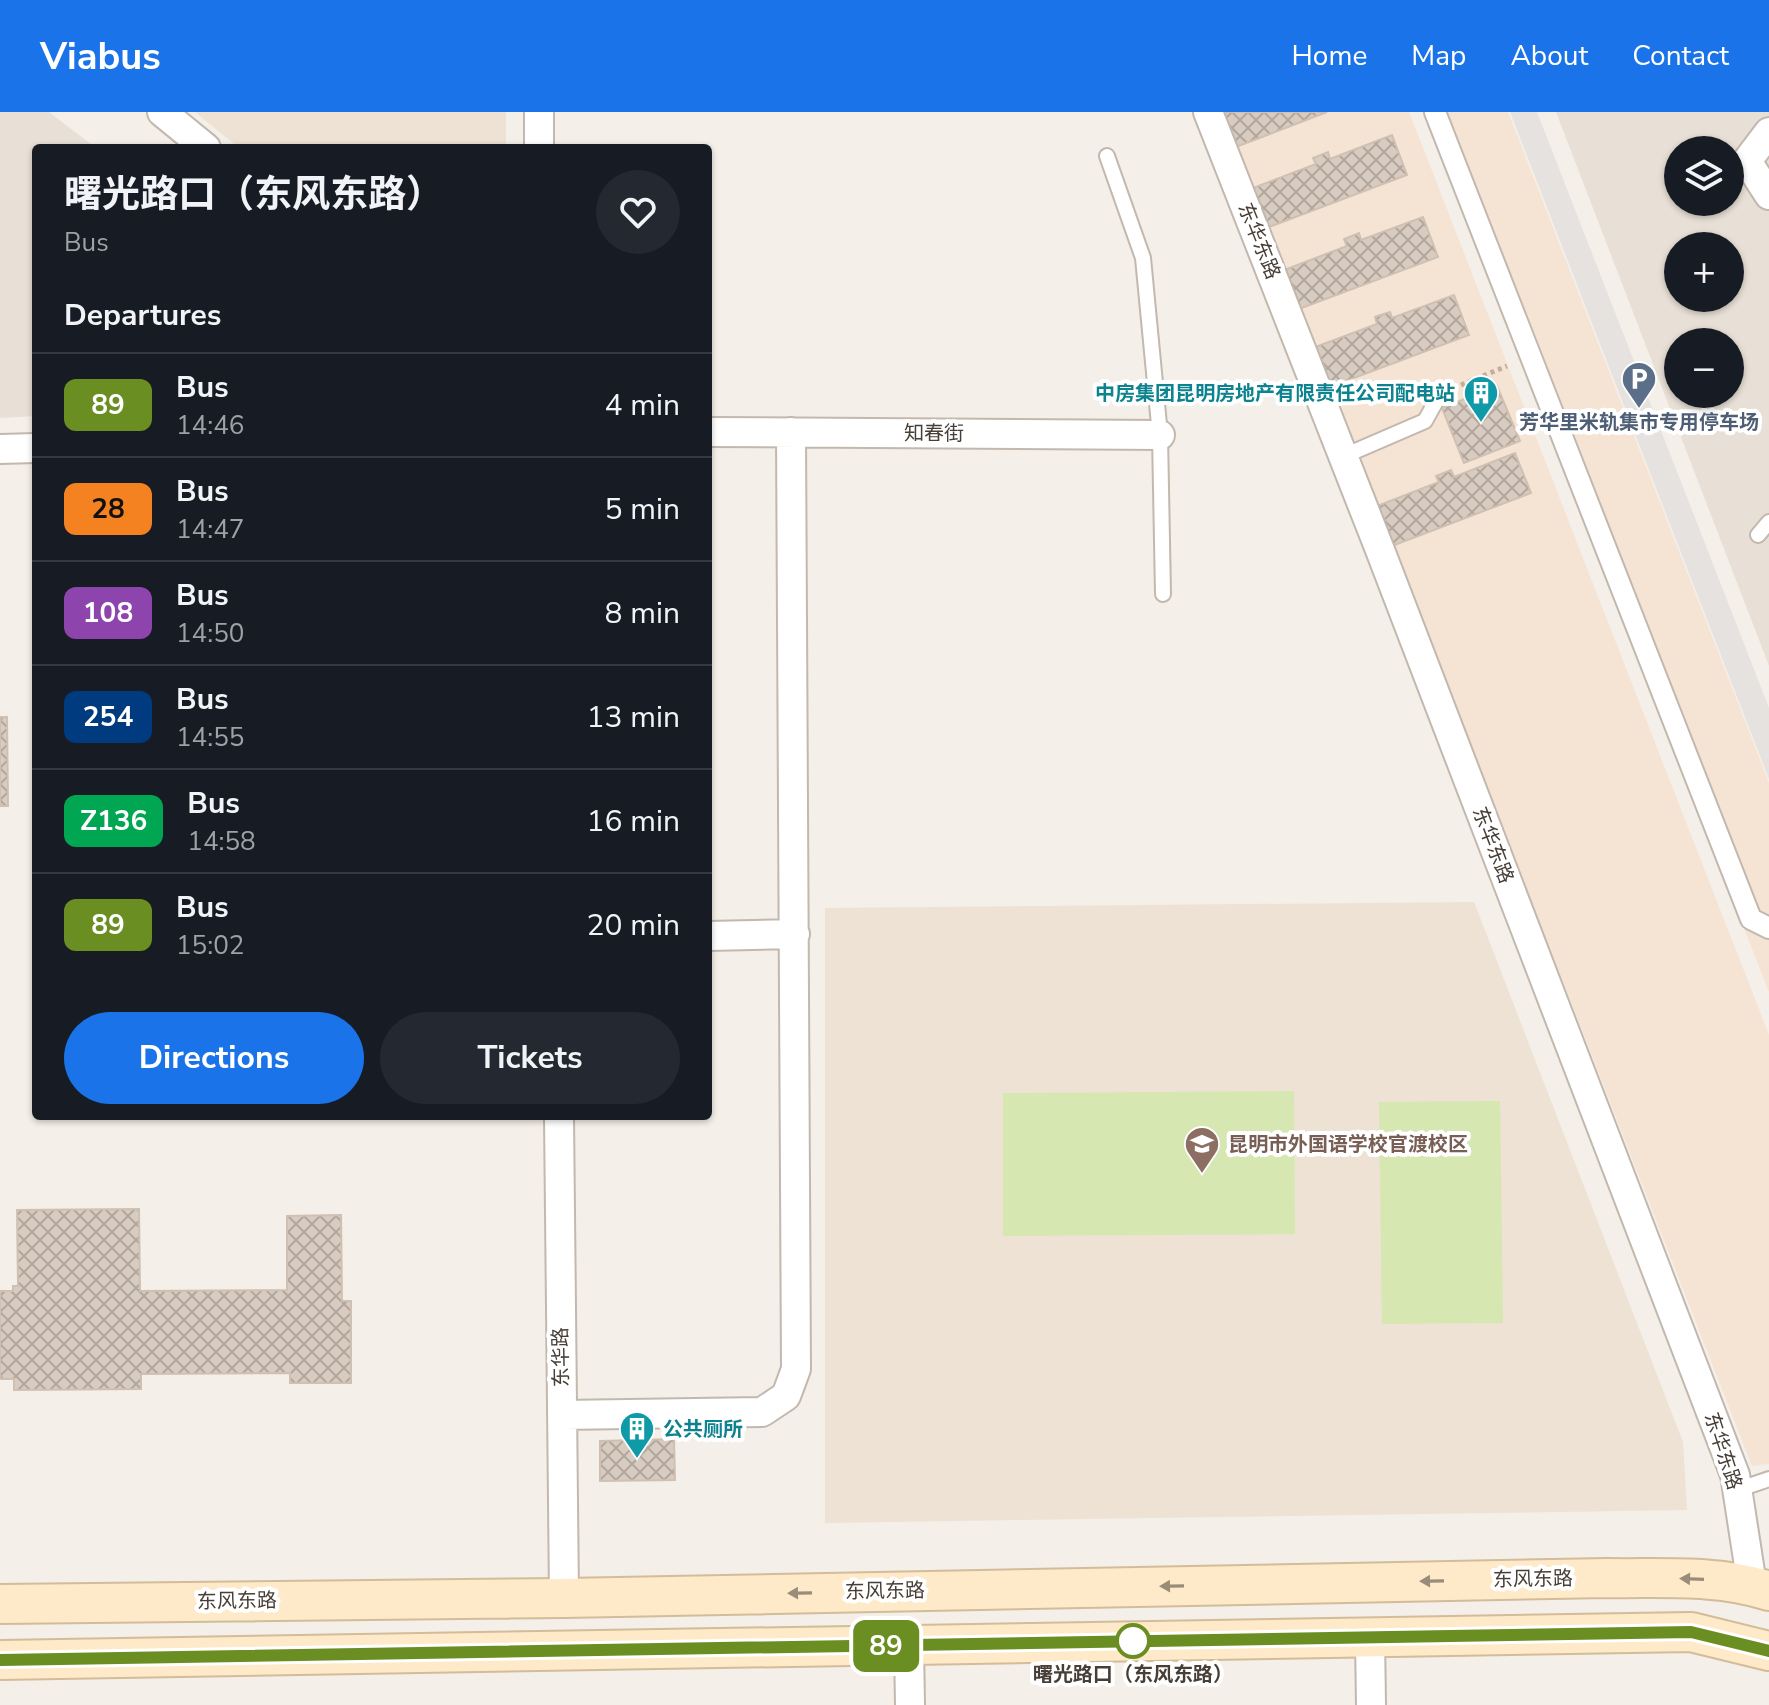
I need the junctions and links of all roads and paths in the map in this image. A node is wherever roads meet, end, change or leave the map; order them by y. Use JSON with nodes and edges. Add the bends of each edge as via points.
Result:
{"nodes":[{"id":1,"x":162,"y":112,"type":"edge"},
{"id":2,"x":539,"y":112,"type":"edge"},
{"id":3,"x":1208,"y":112,"type":"edge"},
{"id":4,"x":1435,"y":112,"type":"edge"},
{"id":5,"x":1769,"y":132,"type":"edge"},
{"id":6,"x":201,"y":144,"type":"edge"},
{"id":7,"x":539,"y":144,"type":"edge"},
{"id":8,"x":1107,"y":156,"type":"dead end"},
{"id":9,"x":1769,"y":195,"type":"edge"},
{"id":10,"x":1530,"y":356,"type":"junction"},
{"id":11,"x":1440,"y":394,"type":"joint"},
{"id":12,"x":712,"y":432,"type":"edge"},
{"id":13,"x":791,"y":432,"type":"junction"},
{"id":14,"x":1160,"y":435,"type":"junction"},
{"id":15,"x":32,"y":448,"type":"edge"},
{"id":16,"x":0,"y":449,"type":"edge"},
{"id":17,"x":1344,"y":456,"type":"junction"},
{"id":18,"x":1769,"y":522,"type":"edge"},
{"id":19,"x":1758,"y":535,"type":"dead end"},
{"id":20,"x":1163,"y":594,"type":"dead end"},
{"id":21,"x":1769,"y":928,"type":"edge"},
{"id":22,"x":795,"y":934,"type":"junction"},
{"id":23,"x":712,"y":936,"type":"edge"},
{"id":24,"x":559,"y":1120,"type":"edge"},
{"id":25,"x":562,"y":1415,"type":"junction"},
{"id":26,"x":1769,"y":1479,"type":"edge"},
{"id":27,"x":1737,"y":1490,"type":"junction"},
{"id":28,"x":1761,"y":1588,"type":"edge"},
{"id":29,"x":564,"y":1598,"type":"junction"},
{"id":30,"x":0,"y":1604,"type":"edge"},
{"id":31,"x":1370,"y":1638,"type":"junction"},
{"id":32,"x":909,"y":1646,"type":"junction"},
{"id":33,"x":1769,"y":1651,"type":"edge"},
{"id":34,"x":0,"y":1660,"type":"edge"},
{"id":35,"x":910,"y":1705,"type":"edge"},
{"id":36,"x":1371,"y":1705,"type":"edge"}],
"edges":[{"from":1,"to":6,"type":"street"},
{"from":2,"to":7,"type":"street"},
{"from":3,"to":17,"type":"street","name":"东华东路"},
{"from":4,"to":10,"type":"street"},
{"from":5,"to":9,"type":"street","via":[[1747,161]]},
{"from":8,"to":14,"type":"lane","via":[[1143,258]]},
{"from":10,"to":11,"type":"path"},
{"from":10,"to":21,"type":"street","via":[[1751,919]]},
{"from":11,"to":17,"type":"lane","via":[[1425,421]]},
{"from":12,"to":13,"type":"street","name":"知春街"},
{"from":13,"to":14,"type":"street","name":"知春街"},
{"from":13,"to":22,"type":"street"},
{"from":14,"to":20,"type":"lane"},
{"from":15,"to":16,"type":"street"},
{"from":17,"to":27,"type":"street","name":"东华东路"},
{"from":18,"to":19,"type":"lane"},
{"from":22,"to":23,"type":"street"},
{"from":22,"to":25,"type":"street","via":[[796,1369],[786,1396],[762,1412]]},
{"from":24,"to":25,"type":"street","name":"东华路"},
{"from":25,"to":29,"type":"street","name":"东华路"},
{"from":26,"to":27,"type":"lane"},
{"from":27,"to":28,"type":"street","name":"东华东路"},
{"from":28,"to":29,"type":"main road","name":"东风东路","one_way":true,"via":[[1699,1579],[1607,1578]]},
{"from":29,"to":30,"type":"main road","name":"东风东路"},
{"from":31,"to":32,"type":"main road"},
{"from":31,"to":33,"type":"main road","via":[[1691,1632]]},
{"from":31,"to":36,"type":"street"},
{"from":32,"to":34,"type":"main road"},
{"from":32,"to":35,"type":"street"}]}
